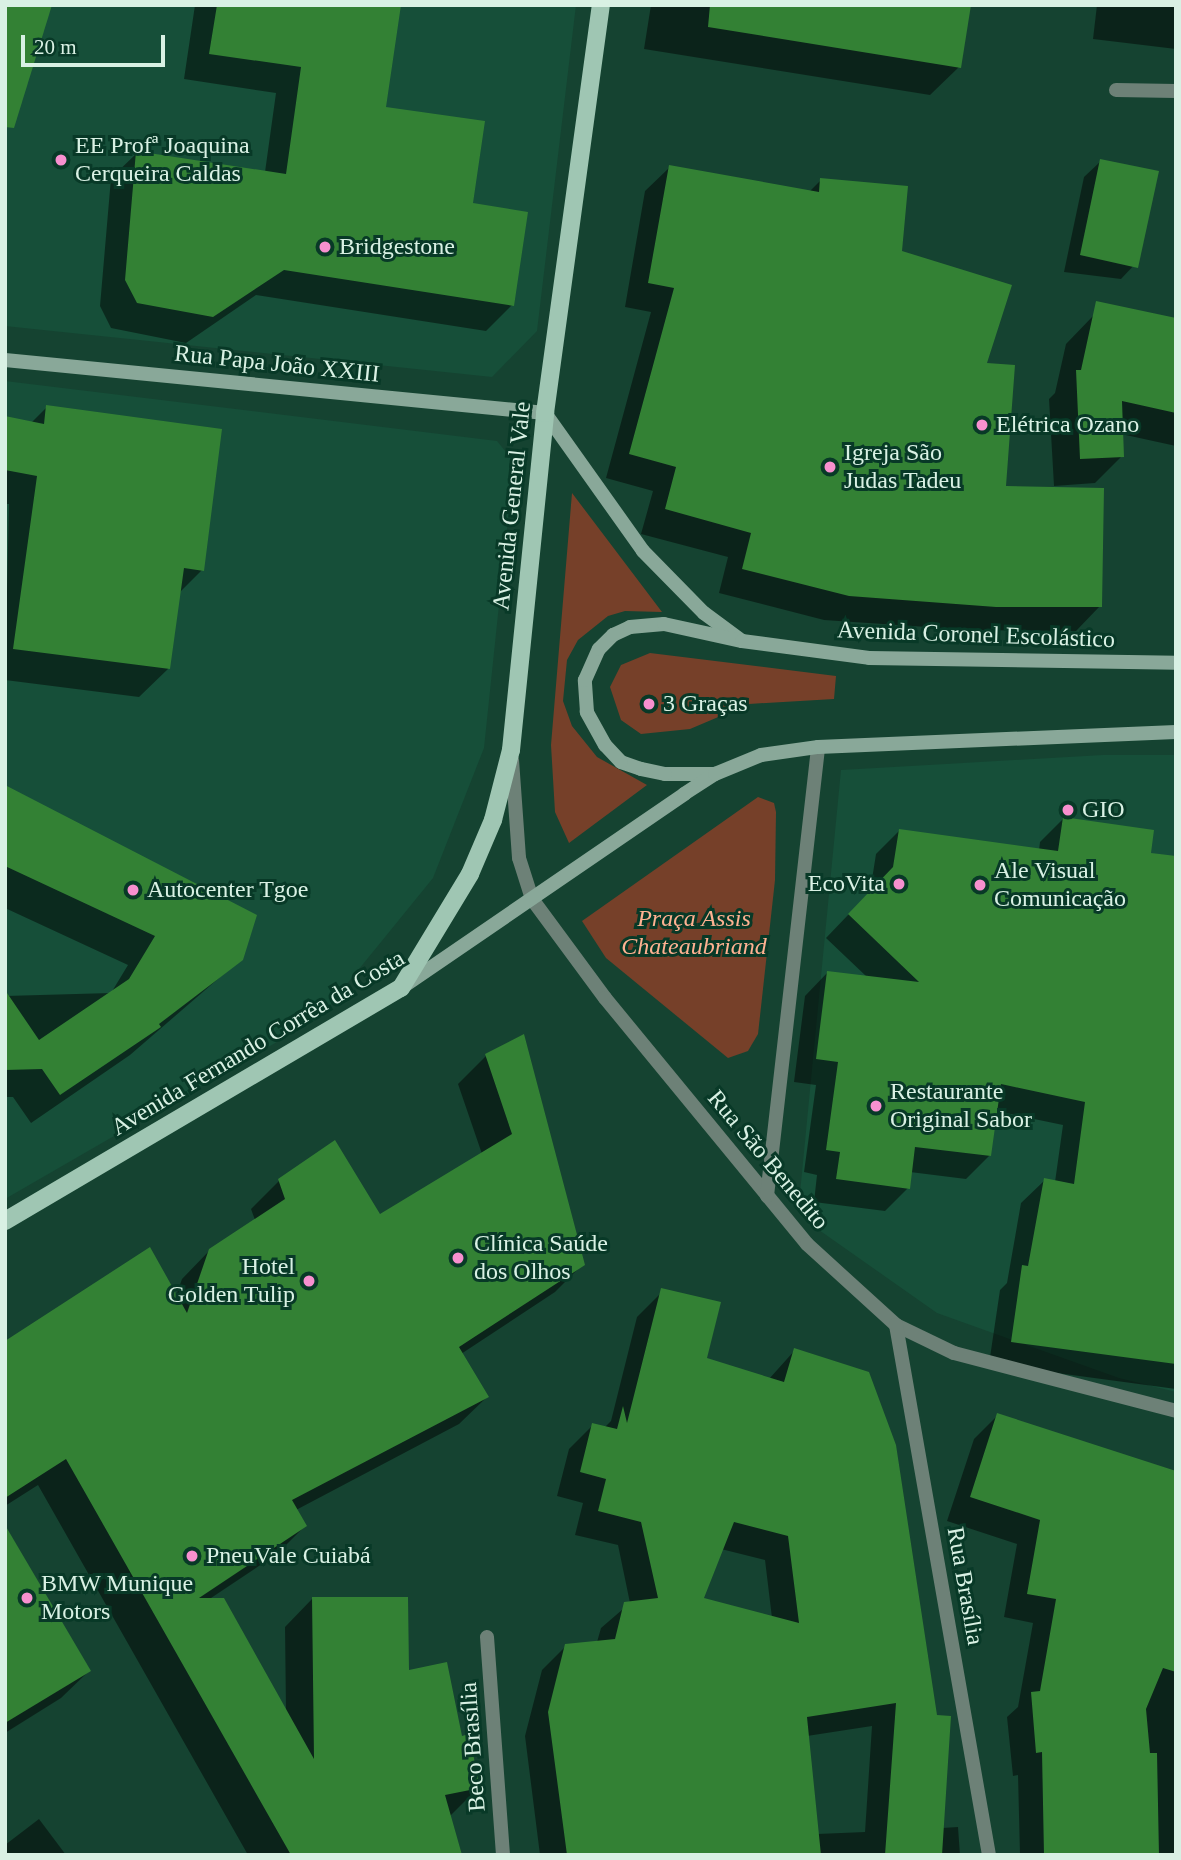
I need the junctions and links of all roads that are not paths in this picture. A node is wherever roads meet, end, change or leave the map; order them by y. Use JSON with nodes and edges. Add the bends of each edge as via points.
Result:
{"nodes":[{"id":1,"x":601,"y":5,"type":"edge"},
{"id":2,"x":1115,"y":90,"type":"dead end"},
{"id":3,"x":1176,"y":91,"type":"edge"},
{"id":4,"x":5,"y":360,"type":"edge"},
{"id":5,"x":545,"y":413,"type":"junction"},
{"id":6,"x":742,"y":641,"type":"junction"},
{"id":7,"x":1176,"y":663,"type":"edge"},
{"id":8,"x":1176,"y":732,"type":"edge"},
{"id":9,"x":818,"y":747,"type":"junction"},
{"id":10,"x":512,"y":750,"type":"junction"},
{"id":11,"x":715,"y":774,"type":"junction"},
{"id":12,"x":532,"y":899,"type":"junction"},
{"id":13,"x":401,"y":988,"type":"junction"},
{"id":14,"x":767,"y":1196,"type":"junction"},
{"id":15,"x":5,"y":1221,"type":"edge"},
{"id":16,"x":896,"y":1325,"type":"junction"},
{"id":17,"x":1176,"y":1411,"type":"edge"},
{"id":18,"x":487,"y":1637,"type":"dead end"},
{"id":19,"x":503,"y":1855,"type":"edge"},
{"id":20,"x":989,"y":1855,"type":"edge"}],
"edges":[{"from":1,"to":5,"type":"main road","name":"Avenida General Vale"},
{"from":2,"to":3,"type":"street"},
{"from":4,"to":5,"type":"main road","name":"Rua Papa João XXIII"},
{"from":5,"to":6,"type":"main road","name":"Avenida Coronel Escolástico","via":[[643,551],[704,613]]},
{"from":5,"to":10,"type":"main road","name":"Avenida General Vale"},
{"from":6,"to":7,"type":"main road","name":"Avenida Coronel Escolástico","via":[[869,659]]},
{"from":6,"to":11,"type":"main road","via":[[664,624],[630,627],[599,649],[585,680],[593,727],[621,762],[665,774]]},
{"from":8,"to":9,"type":"main road"},
{"from":9,"to":11,"type":"main road","via":[[761,755]]},
{"from":9,"to":14,"type":"street"},
{"from":10,"to":12,"type":"street","name":"Rua São Benedito","via":[[518,847]]},
{"from":10,"to":13,"type":"main road","name":"Avenida General Vale","via":[[493,820],[470,874]]},
{"from":11,"to":12,"type":"main road"},
{"from":12,"to":13,"type":"main road","name":"Avenida Fernando Corrêa da Costa"},
{"from":12,"to":14,"type":"street","name":"Rua São Benedito","via":[[605,998]]},
{"from":13,"to":15,"type":"main road","name":"Avenida Fernando Corrêa da Costa"},
{"from":14,"to":16,"type":"street","name":"Rua São Benedito","via":[[807,1244]]},
{"from":16,"to":17,"type":"street","name":"Rua São Benedito","via":[[954,1353],[999,1367]]},
{"from":16,"to":20,"type":"street","name":"Rua Brasília"},
{"from":18,"to":19,"type":"street","name":"Beco Brasília"}]}
